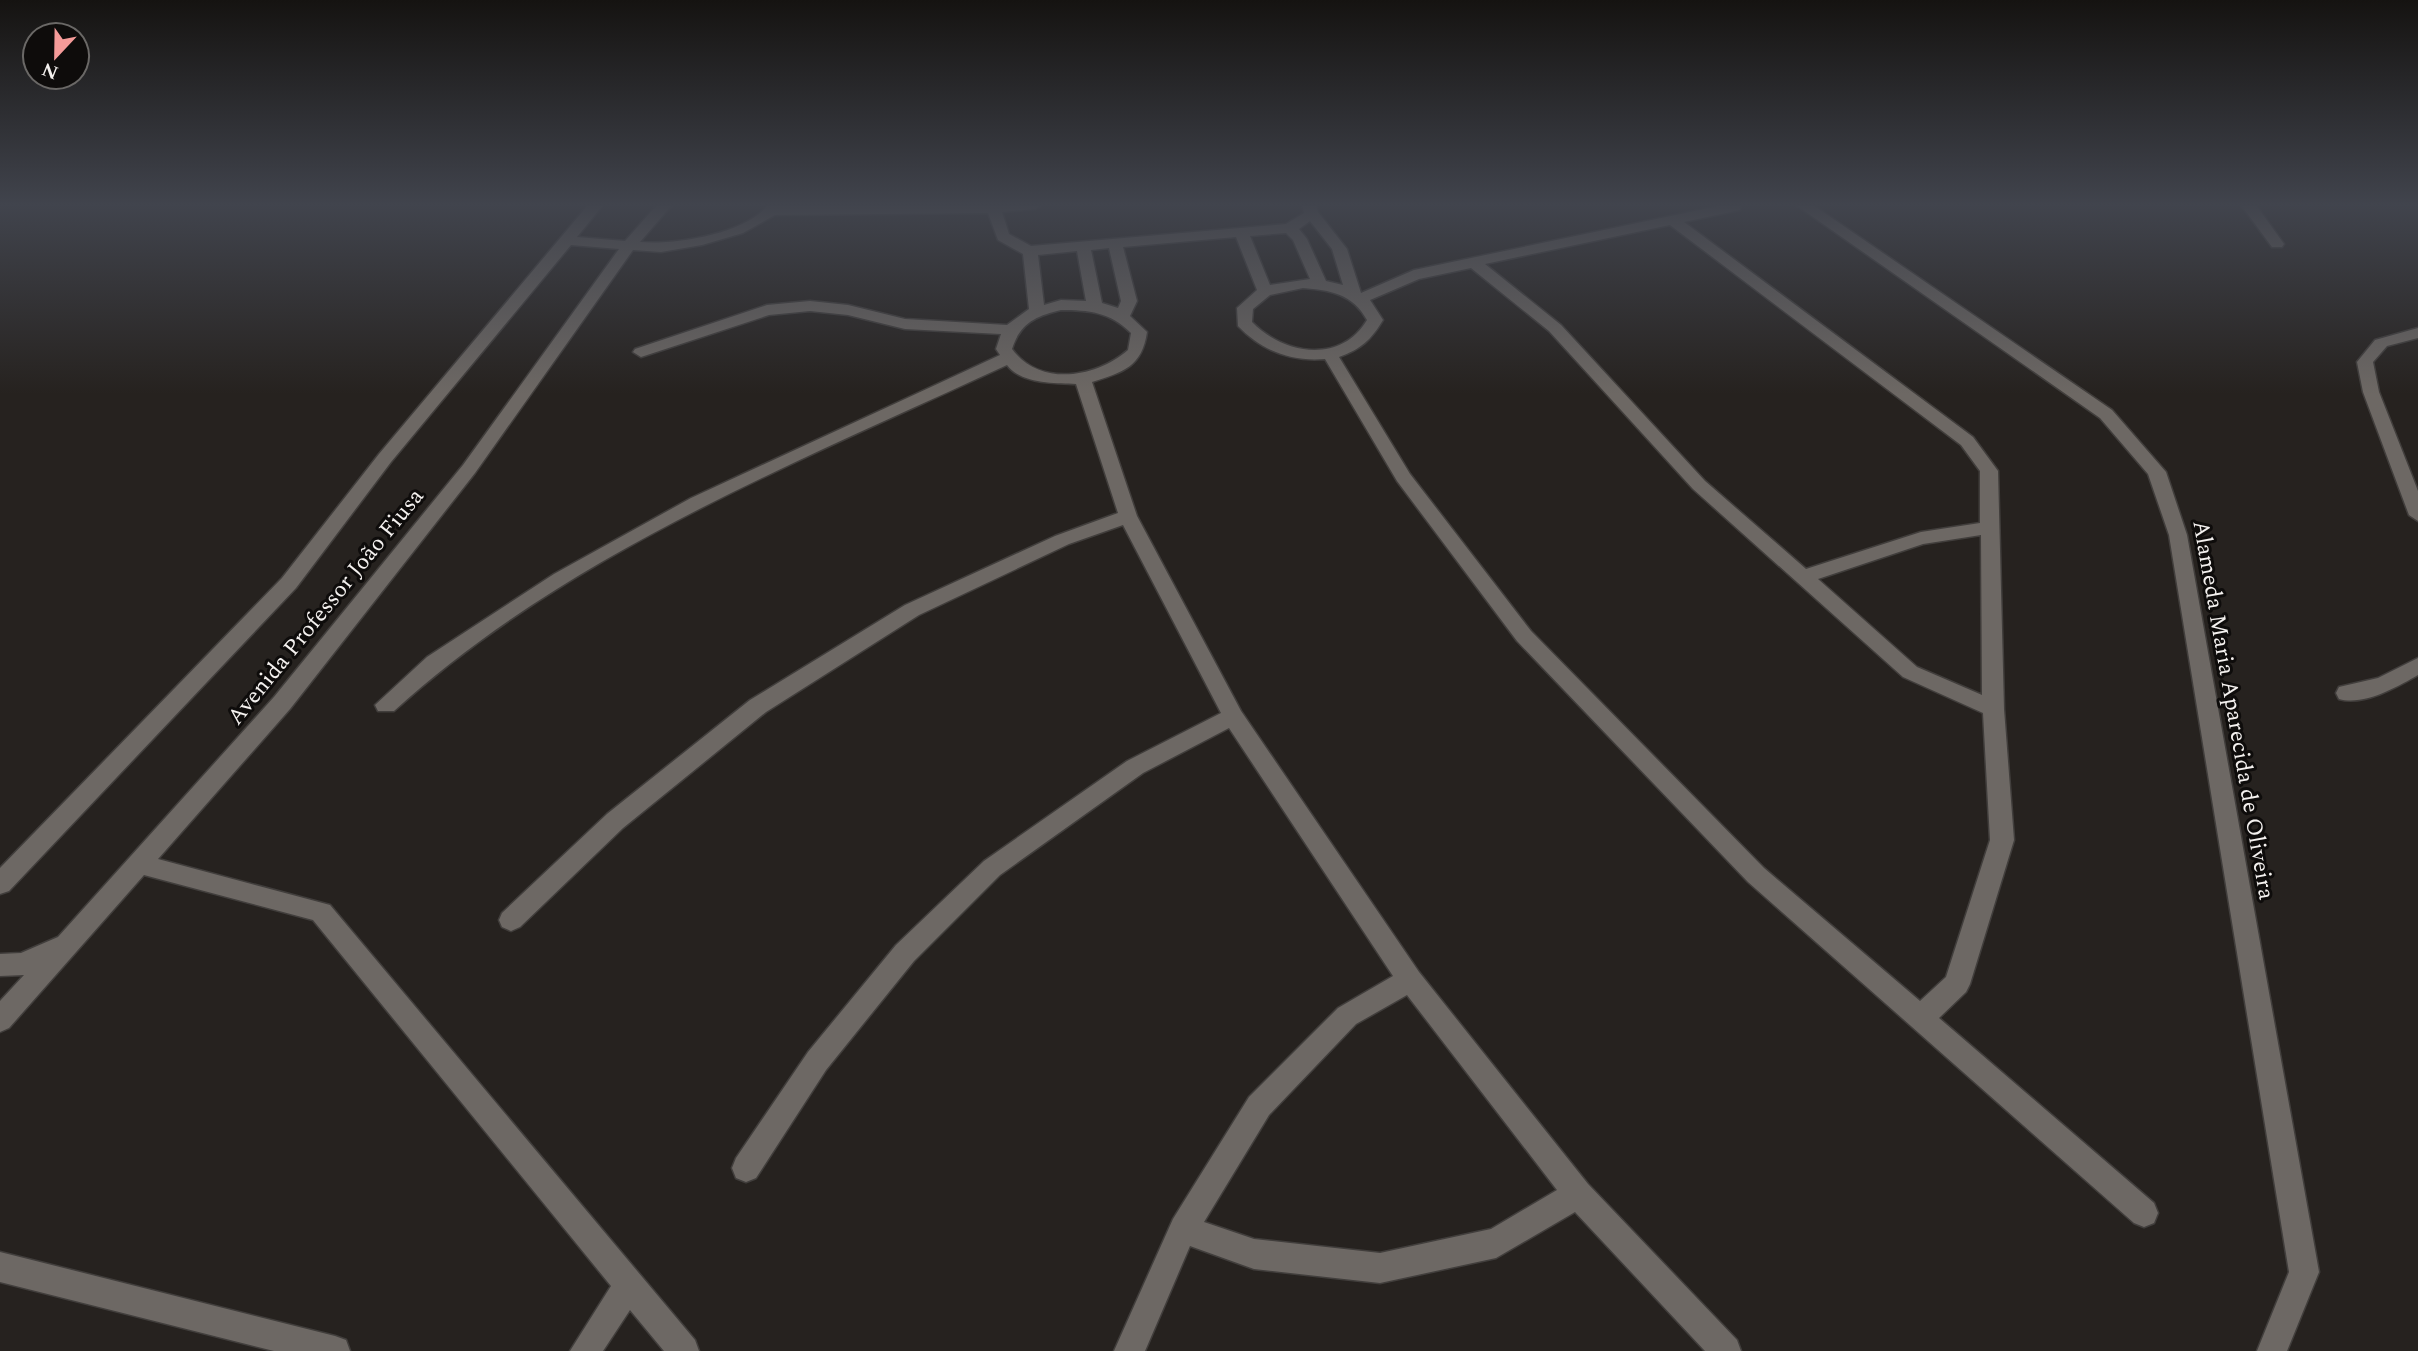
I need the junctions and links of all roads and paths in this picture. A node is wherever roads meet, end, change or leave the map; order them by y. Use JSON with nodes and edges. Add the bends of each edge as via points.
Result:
{"nodes":[{"id":1,"x":542,"y":268,"type":"edge"},
{"id":2,"x":613,"y":268,"type":"edge"},
{"id":3,"x":1032,"y":268,"type":"edge"},
{"id":4,"x":1087,"y":268,"type":"edge"},
{"id":5,"x":1121,"y":268,"type":"edge"},
{"id":6,"x":1256,"y":268,"type":"edge"},
{"id":7,"x":1313,"y":268,"type":"edge"},
{"id":8,"x":1348,"y":268,"type":"edge"},
{"id":9,"x":1446,"y":268,"type":"edge"},
{"id":10,"x":1481,"y":268,"type":"edge"},
{"id":11,"x":1736,"y":268,"type":"edge"},
{"id":12,"x":1894,"y":268,"type":"edge"},
{"id":13,"x":1320,"y":284,"type":"junction"},
{"id":14,"x":1265,"y":291,"type":"junction"},
{"id":15,"x":1356,"y":296,"type":"junction"},
{"id":16,"x":1095,"y":305,"type":"junction"},
{"id":17,"x":1037,"y":312,"type":"junction"},
{"id":18,"x":1124,"y":315,"type":"junction"},
{"id":19,"x":1009,"y":330,"type":"junction"},
{"id":20,"x":2418,"y":333,"type":"edge"},
{"id":21,"x":640,"y":352,"type":"dead end"},
{"id":22,"x":1329,"y":354,"type":"junction"},
{"id":23,"x":1010,"y":357,"type":"junction"},
{"id":24,"x":1083,"y":379,"type":"junction"},
{"id":25,"x":2418,"y":515,"type":"edge"},
{"id":26,"x":1128,"y":516,"type":"junction"},
{"id":27,"x":1989,"y":528,"type":"junction"},
{"id":28,"x":1801,"y":578,"type":"junction"},
{"id":29,"x":2418,"y":666,"type":"edge"},
{"id":30,"x":2347,"y":693,"type":"dead end"},
{"id":31,"x":386,"y":705,"type":"dead end"},
{"id":32,"x":1993,"y":709,"type":"junction"},
{"id":33,"x":1233,"y":716,"type":"junction"},
{"id":34,"x":139,"y":864,"type":"junction"},
{"id":35,"x":0,"y":884,"type":"edge"},
{"id":36,"x":511,"y":920,"type":"dead end"},
{"id":37,"x":69,"y":943,"type":"junction"},
{"id":38,"x":0,"y":965,"type":"edge"},
{"id":39,"x":1410,"y":980,"type":"junction"},
{"id":40,"x":1920,"y":1017,"type":"junction"},
{"id":41,"x":0,"y":1020,"type":"edge"},
{"id":42,"x":746,"y":1168,"type":"dead end"},
{"id":43,"x":1578,"y":1194,"type":"junction"},
{"id":44,"x":2144,"y":1213,"type":"dead end"},
{"id":45,"x":1183,"y":1229,"type":"junction"},
{"id":46,"x":0,"y":1266,"type":"edge"},
{"id":47,"x":629,"y":1285,"type":"junction"},
{"id":48,"x":335,"y":1351,"type":"edge"},
{"id":49,"x":585,"y":1351,"type":"edge"},
{"id":50,"x":684,"y":1351,"type":"edge"},
{"id":51,"x":1129,"y":1351,"type":"edge"},
{"id":52,"x":1726,"y":1351,"type":"edge"},
{"id":53,"x":2272,"y":1351,"type":"edge"}],
"edges":[{"from":1,"to":35,"type":"street","name":"Avenida Professor João Fiusa","via":[[289,583]]},
{"from":2,"to":34,"type":"street","name":"Avenida Professor João Fiusa","via":[[461,479],[282,703]]},
{"from":3,"to":17,"type":"street"},
{"from":4,"to":16,"type":"street"},
{"from":5,"to":18,"type":"street","via":[[1129,301]]},
{"from":6,"to":14,"type":"street"},
{"from":7,"to":13,"type":"street"},
{"from":8,"to":15,"type":"street"},
{"from":9,"to":15,"type":"street"},
{"from":10,"to":28,"type":"street","via":[[1555,328],[1699,485]]},
{"from":11,"to":27,"type":"street","via":[[1966,441],[1989,471]]},
{"from":12,"to":53,"type":"street","name":"Alameda Maria Aparecida de Oliveira","via":[[2106,414],[2157,471],[2178,535],[2304,1272]]},
{"from":13,"to":14,"type":"street","via":[[1303,282]]},
{"from":13,"to":15,"type":"street"},
{"from":14,"to":22,"type":"street","via":[[1245,308],[1244,323],[1254,337],[1274,348]]},
{"from":15,"to":22,"type":"street","via":[[1369,305],[1375,320],[1370,334]]},
{"from":16,"to":17,"type":"street","via":[[1061,305]]},
{"from":16,"to":18,"type":"street"},
{"from":17,"to":19,"type":"street"},
{"from":18,"to":24,"type":"street","via":[[1139,332],[1136,352],[1116,369]]},
{"from":19,"to":21,"type":"street","via":[[905,324],[810,306],[767,310]]},
{"from":19,"to":23,"type":"street","via":[[1004,349]]},
{"from":20,"to":25,"type":"street","via":[[2381,343],[2365,362],[2371,392]]},
{"from":22,"to":40,"type":"street","via":[[1403,477],[1524,636],[1756,875]]},
{"from":23,"to":24,"type":"street","via":[[1017,367],[1046,379]]},
{"from":23,"to":31,"type":"street","via":[[698,502],[538,594],[434,662]]},
{"from":24,"to":26,"type":"street"},
{"from":26,"to":33,"type":"street"},
{"from":26,"to":36,"type":"street","via":[[1062,540],[912,610],[758,706],[615,821]]},
{"from":27,"to":28,"type":"street","via":[[1921,538]]},
{"from":27,"to":32,"type":"street"},
{"from":28,"to":32,"type":"street","via":[[1910,672]]},
{"from":29,"to":30,"type":"street","via":[[2383,685]]},
{"from":32,"to":40,"type":"street","via":[[2002,840],[1957,984]]},
{"from":33,"to":39,"type":"street"},
{"from":33,"to":42,"type":"street","via":[[1135,767],[992,868],[905,953],[817,1060]]},
{"from":34,"to":37,"type":"street","name":"Avenida Professor João Fiusa"},
{"from":34,"to":47,"type":"street","via":[[321,912]]},
{"from":37,"to":38,"type":"street","via":[[23,964]]},
{"from":37,"to":41,"type":"street","name":"Avenida Professor João Fiusa"},
{"from":39,"to":43,"type":"street"},
{"from":39,"to":45,"type":"street","via":[[1347,1016],[1259,1106]]},
{"from":40,"to":44,"type":"street"},
{"from":43,"to":45,"type":"street","via":[[1496,1243],[1380,1268],[1254,1254]]},
{"from":43,"to":52,"type":"street"},
{"from":45,"to":51,"type":"street"},
{"from":46,"to":48,"type":"street"},
{"from":47,"to":49,"type":"street"},
{"from":47,"to":50,"type":"street"}]}
